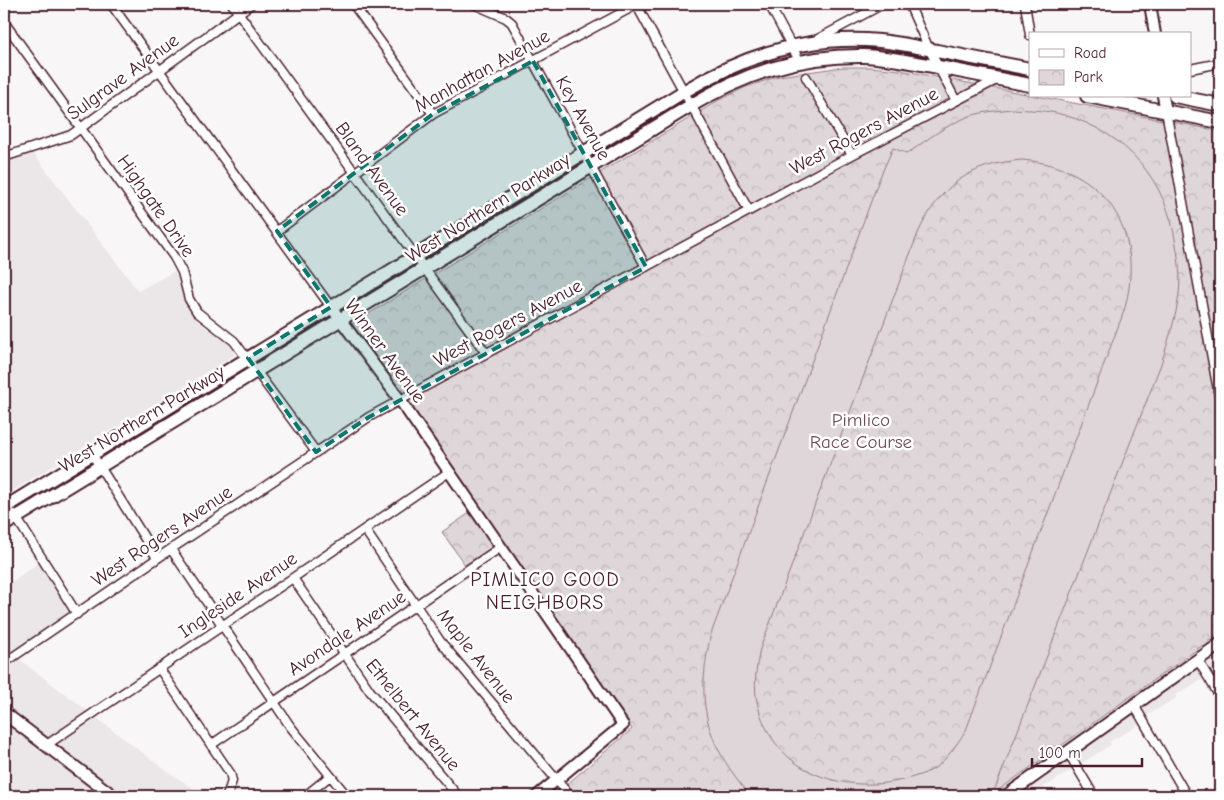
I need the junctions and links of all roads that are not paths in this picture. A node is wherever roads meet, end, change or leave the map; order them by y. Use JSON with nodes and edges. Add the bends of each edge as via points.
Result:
{"nodes":[{"id":1,"x":111,"y":4,"type":"edge"},
{"id":2,"x":232,"y":4,"type":"edge"},
{"id":3,"x":251,"y":4,"type":"edge"},
{"id":4,"x":353,"y":4,"type":"edge"},
{"id":5,"x":474,"y":4,"type":"edge"},
{"id":6,"x":637,"y":4,"type":"edge"},
{"id":7,"x":769,"y":4,"type":"edge"},
{"id":8,"x":883,"y":4,"type":"edge"},
{"id":9,"x":909,"y":4,"type":"edge"},
{"id":10,"x":1025,"y":4,"type":"edge"},
{"id":11,"x":1150,"y":4,"type":"edge"},
{"id":12,"x":239,"y":13,"type":"junction"},
{"id":13,"x":4,"y":22,"type":"edge"},
{"id":14,"x":1030,"y":32,"type":"edge"},
{"id":15,"x":1154,"y":32,"type":"edge"},
{"id":16,"x":811,"y":43,"type":"junction"},
{"id":17,"x":792,"y":46,"type":"junction"},
{"id":18,"x":929,"y":49,"type":"junction"},
{"id":19,"x":533,"y":61,"type":"junction"},
{"id":20,"x":800,"y":62,"type":"junction"},
{"id":21,"x":1220,"y":63,"type":"edge"},
{"id":22,"x":939,"y":68,"type":"junction"},
{"id":23,"x":1029,"y":69,"type":"edge"},
{"id":24,"x":1192,"y":69,"type":"edge"},
{"id":25,"x":160,"y":70,"type":"junction"},
{"id":26,"x":806,"y":76,"type":"dead end"},
{"id":27,"x":998,"y":79,"type":"junction"},
{"id":28,"x":1029,"y":85,"type":"edge"},
{"id":29,"x":683,"y":92,"type":"junction"},
{"id":30,"x":1098,"y":98,"type":"edge"},
{"id":31,"x":1164,"y":98,"type":"edge"},
{"id":32,"x":1185,"y":98,"type":"edge"},
{"id":33,"x":956,"y":101,"type":"junction"},
{"id":34,"x":1220,"y":105,"type":"edge"},
{"id":35,"x":690,"y":106,"type":"junction"},
{"id":36,"x":1166,"y":111,"type":"junction"},
{"id":37,"x":433,"y":114,"type":"junction"},
{"id":38,"x":1220,"y":122,"type":"edge"},
{"id":39,"x":80,"y":128,"type":"junction"},
{"id":40,"x":584,"y":152,"type":"junction"},
{"id":41,"x":852,"y":155,"type":"junction"},
{"id":42,"x":4,"y":157,"type":"edge"},
{"id":43,"x":592,"y":166,"type":"junction"},
{"id":44,"x":355,"y":174,"type":"junction"},
{"id":45,"x":749,"y":211,"type":"junction"},
{"id":46,"x":277,"y":231,"type":"junction"},
{"id":47,"x":415,"y":255,"type":"junction"},
{"id":48,"x":646,"y":267,"type":"junction"},
{"id":49,"x":424,"y":269,"type":"junction"},
{"id":50,"x":331,"y":306,"type":"junction"},
{"id":51,"x":341,"y":320,"type":"junction"},
{"id":52,"x":486,"y":353,"type":"junction"},
{"id":53,"x":248,"y":358,"type":"junction"},
{"id":54,"x":257,"y":371,"type":"junction"},
{"id":55,"x":400,"y":400,"type":"junction"},
{"id":56,"x":1220,"y":401,"type":"edge"},
{"id":57,"x":316,"y":452,"type":"junction"},
{"id":58,"x":92,"y":454,"type":"junction"},
{"id":59,"x":100,"y":466,"type":"junction"},
{"id":60,"x":449,"y":472,"type":"junction"},
{"id":61,"x":6,"y":506,"type":"edge"},
{"id":62,"x":16,"y":518,"type":"junction"},
{"id":63,"x":4,"y":525,"type":"edge"},
{"id":64,"x":365,"y":530,"type":"junction"},
{"id":65,"x":501,"y":547,"type":"junction"},
{"id":66,"x":171,"y":549,"type":"junction"},
{"id":67,"x":157,"y":558,"type":"junction"},
{"id":68,"x":294,"y":578,"type":"junction"},
{"id":69,"x":417,"y":605,"type":"junction"},
{"id":70,"x":77,"y":614,"type":"junction"},
{"id":71,"x":222,"y":626,"type":"junction"},
{"id":72,"x":1220,"y":644,"type":"edge"},
{"id":73,"x":345,"y":653,"type":"junction"},
{"id":74,"x":1198,"y":660,"type":"junction"},
{"id":75,"x":4,"y":663,"type":"edge"},
{"id":76,"x":159,"y":668,"type":"junction"},
{"id":77,"x":1220,"y":697,"type":"edge"},
{"id":78,"x":274,"y":702,"type":"junction"},
{"id":79,"x":1134,"y":705,"type":"junction"},
{"id":80,"x":4,"y":713,"type":"edge"},
{"id":81,"x":211,"y":744,"type":"junction"},
{"id":82,"x":45,"y":746,"type":"junction"},
{"id":83,"x":1068,"y":752,"type":"junction"},
{"id":84,"x":330,"y":776,"type":"junction"},
{"id":85,"x":557,"y":780,"type":"junction"},
{"id":86,"x":113,"y":796,"type":"edge"},
{"id":87,"x":227,"y":796,"type":"edge"},
{"id":88,"x":306,"y":796,"type":"edge"},
{"id":89,"x":347,"y":796,"type":"edge"},
{"id":90,"x":458,"y":796,"type":"edge"},
{"id":91,"x":537,"y":796,"type":"edge"},
{"id":92,"x":570,"y":796,"type":"edge"},
{"id":93,"x":1006,"y":796,"type":"edge"},
{"id":94,"x":1094,"y":796,"type":"edge"},
{"id":95,"x":1187,"y":796,"type":"edge"}],
"edges":[{"from":1,"to":25,"type":"street","name":"Winner Avenue"},
{"from":2,"to":12,"type":"street","name":"Bland Avenue"},
{"from":3,"to":12,"type":"street","name":"Sulgrave Avenue"},
{"from":4,"to":37,"type":"street"},
{"from":5,"to":19,"type":"street","name":"Key Avenue","via":[[510,20]]},
{"from":6,"to":19,"type":"street","name":"Manhattan Avenue"},
{"from":6,"to":29,"type":"street"},
{"from":7,"to":17,"type":"street"},
{"from":8,"to":16,"type":"street"},
{"from":9,"to":18,"type":"street"},
{"from":10,"to":14,"type":"street"},
{"from":11,"to":15,"type":"street"},
{"from":12,"to":25,"type":"street","name":"Sulgrave Avenue"},
{"from":12,"to":44,"type":"street","name":"Bland Avenue"},
{"from":13,"to":39,"type":"street","name":"Highgate Drive"},
{"from":16,"to":17,"type":"main road","name":"West Northern Parkway"},
{"from":16,"to":18,"type":"main road","name":"West Northern Parkway","via":[[866,40]]},
{"from":17,"to":20,"type":"street"},
{"from":17,"to":29,"type":"main road","name":"West Northern Parkway","via":[[752,56]]},
{"from":18,"to":22,"type":"street"},
{"from":18,"to":23,"type":"main road","name":"West Northern Parkway"},
{"from":19,"to":37,"type":"street","name":"Manhattan Avenue"},
{"from":19,"to":40,"type":"street","name":"Key Avenue"},
{"from":20,"to":22,"type":"main road","name":"West Northern Parkway","via":[[865,56]]},
{"from":20,"to":35,"type":"main road","name":"West Northern Parkway","via":[[741,79]]},
{"from":21,"to":24,"type":"street"},
{"from":22,"to":27,"type":"main road","name":"West Northern Parkway"},
{"from":22,"to":33,"type":"street"},
{"from":25,"to":39,"type":"street","name":"Sulgrave Avenue"},
{"from":25,"to":46,"type":"street","name":"Winner Avenue"},
{"from":26,"to":41,"type":"street"},
{"from":27,"to":28,"type":"main road","name":"West Northern Parkway"},
{"from":27,"to":33,"type":"street","name":"West Rogers Avenue"},
{"from":29,"to":35,"type":"street"},
{"from":29,"to":40,"type":"main road","name":"West Northern Parkway"},
{"from":30,"to":36,"type":"main road"},
{"from":31,"to":36,"type":"street"},
{"from":32,"to":34,"type":"main road"},
{"from":33,"to":41,"type":"street","name":"West Rogers Avenue"},
{"from":35,"to":43,"type":"main road","name":"West Northern Parkway"},
{"from":35,"to":45,"type":"street"},
{"from":36,"to":38,"type":"main road"},
{"from":36,"to":56,"type":"street"},
{"from":37,"to":44,"type":"street","name":"Manhattan Avenue"},
{"from":39,"to":42,"type":"street","name":"Sulgrave Avenue","via":[[61,140]]},
{"from":39,"to":53,"type":"street","name":"Highgate Drive","via":[[179,265],[193,306],[228,334]]},
{"from":40,"to":43,"type":"street","name":"Key Avenue"},
{"from":40,"to":47,"type":"main road","name":"West Northern Parkway"},
{"from":41,"to":45,"type":"street","name":"West Rogers Avenue"},
{"from":43,"to":48,"type":"street","name":"Key Avenue"},
{"from":43,"to":49,"type":"main road","name":"West Northern Parkway"},
{"from":44,"to":46,"type":"street","name":"Manhattan Avenue"},
{"from":44,"to":47,"type":"street","name":"Bland Avenue"},
{"from":45,"to":48,"type":"street","name":"West Rogers Avenue"},
{"from":46,"to":50,"type":"street","name":"Winner Avenue"},
{"from":47,"to":49,"type":"street","name":"Bland Avenue"},
{"from":47,"to":50,"type":"main road","name":"West Northern Parkway"},
{"from":48,"to":52,"type":"street","name":"West Rogers Avenue"},
{"from":49,"to":51,"type":"main road","name":"West Northern Parkway"},
{"from":49,"to":52,"type":"street","name":"Bland Avenue"},
{"from":50,"to":51,"type":"street","name":"Winner Avenue"},
{"from":50,"to":53,"type":"main road","name":"West Northern Parkway"},
{"from":51,"to":54,"type":"main road","name":"West Northern Parkway"},
{"from":51,"to":55,"type":"street","name":"Winner Avenue"},
{"from":52,"to":55,"type":"street","name":"West Rogers Avenue"},
{"from":53,"to":54,"type":"street","name":"Highgate Drive"},
{"from":53,"to":58,"type":"main road","name":"West Northern Parkway"},
{"from":54,"to":57,"type":"street","name":"Highgate Drive"},
{"from":54,"to":59,"type":"main road","name":"West Northern Parkway"},
{"from":55,"to":57,"type":"street","name":"West Rogers Avenue"},
{"from":55,"to":60,"type":"street","name":"Winner Avenue"},
{"from":57,"to":66,"type":"street","name":"West Rogers Avenue"},
{"from":58,"to":59,"type":"street"},
{"from":58,"to":61,"type":"main road","name":"West Northern Parkway"},
{"from":59,"to":62,"type":"main road","name":"West Northern Parkway"},
{"from":59,"to":67,"type":"street"},
{"from":60,"to":64,"type":"street","name":"Ingleside Avenue"},
{"from":60,"to":65,"type":"street","name":"Winner Avenue"},
{"from":61,"to":62,"type":"street"},
{"from":62,"to":63,"type":"main road","name":"West Northern Parkway"},
{"from":62,"to":70,"type":"street"},
{"from":64,"to":68,"type":"street","name":"Ingleside Avenue"},
{"from":64,"to":69,"type":"street","name":"Maple Avenue"},
{"from":65,"to":69,"type":"street","name":"Avondale Avenue"},
{"from":65,"to":85,"type":"street","name":"Winner Avenue","via":[[623,725]]},
{"from":66,"to":67,"type":"street","name":"West Rogers Avenue"},
{"from":66,"to":71,"type":"street"},
{"from":67,"to":70,"type":"street","name":"West Rogers Avenue"},
{"from":68,"to":71,"type":"street","name":"Ingleside Avenue"},
{"from":68,"to":73,"type":"street","name":"Ethelbert Avenue"},
{"from":69,"to":73,"type":"street","name":"Avondale Avenue"},
{"from":69,"to":85,"type":"street","name":"Maple Avenue","via":[[447,650]]},
{"from":70,"to":75,"type":"street","name":"West Rogers Avenue"},
{"from":71,"to":76,"type":"street","name":"Ingleside Avenue"},
{"from":71,"to":78,"type":"street"},
{"from":72,"to":74,"type":"main road"},
{"from":73,"to":78,"type":"street","name":"Avondale Avenue"},
{"from":73,"to":90,"type":"street","name":"Ethelbert Avenue","via":[[370,691]]},
{"from":74,"to":77,"type":"street"},
{"from":74,"to":79,"type":"main road"},
{"from":76,"to":81,"type":"street"},
{"from":76,"to":82,"type":"street","name":"Ingleside Avenue"},
{"from":78,"to":81,"type":"street","name":"Avondale Avenue"},
{"from":78,"to":84,"type":"street"},
{"from":79,"to":83,"type":"main road"},
{"from":79,"to":95,"type":"street"},
{"from":80,"to":82,"type":"main road"},
{"from":81,"to":87,"type":"street","via":[[232,778]]},
{"from":82,"to":86,"type":"main road"},
{"from":83,"to":93,"type":"main road"},
{"from":83,"to":94,"type":"street"},
{"from":84,"to":88,"type":"street"},
{"from":84,"to":89,"type":"street"},
{"from":85,"to":91,"type":"street"},
{"from":85,"to":92,"type":"street","name":"Maple Avenue"}]}
